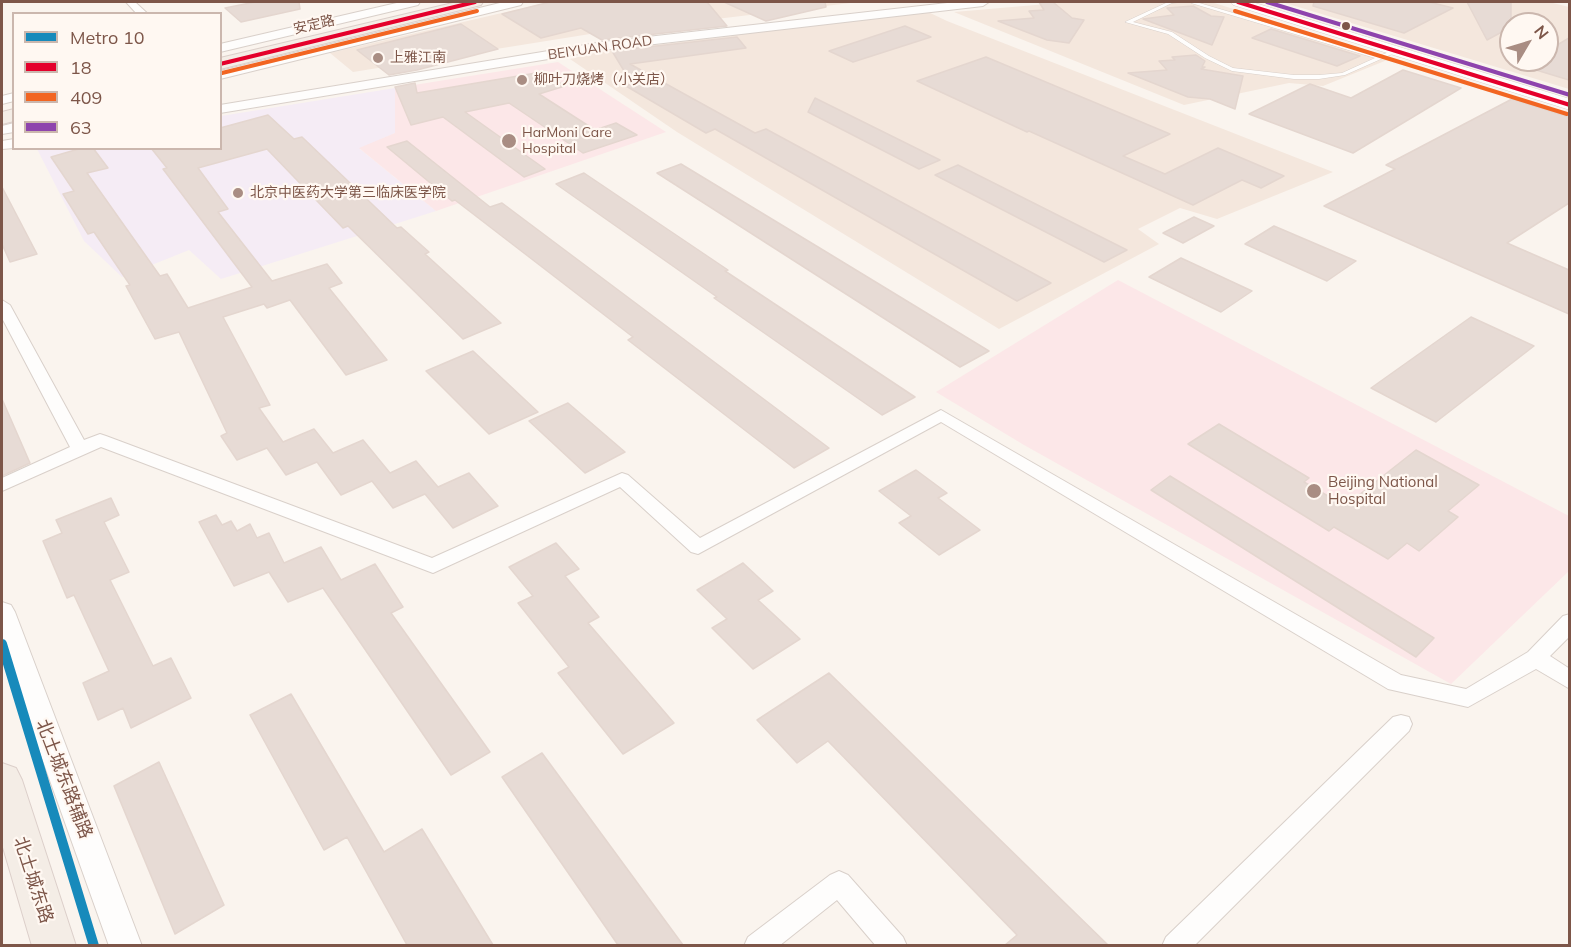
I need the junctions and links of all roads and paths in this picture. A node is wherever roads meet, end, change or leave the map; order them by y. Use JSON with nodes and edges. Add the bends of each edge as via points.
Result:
{"nodes":[{"id":1,"x":414,"y":2,"type":"edge"},
{"id":2,"x":451,"y":2,"type":"edge"},
{"id":3,"x":474,"y":2,"type":"edge"},
{"id":4,"x":517,"y":2,"type":"edge"},
{"id":5,"x":982,"y":2,"type":"edge"},
{"id":6,"x":1180,"y":2,"type":"edge"},
{"id":7,"x":1193,"y":2,"type":"edge"},
{"id":8,"x":1238,"y":2,"type":"edge"},
{"id":9,"x":1259,"y":2,"type":"edge"},
{"id":10,"x":222,"y":48,"type":"edge"},
{"id":11,"x":1396,"y":51,"type":"junction"},
{"id":12,"x":222,"y":57,"type":"edge"},
{"id":13,"x":1379,"y":58,"type":"junction"},
{"id":14,"x":222,"y":64,"type":"edge"},
{"id":15,"x":222,"y":75,"type":"edge"},
{"id":16,"x":1569,"y":96,"type":"edge"},
{"id":17,"x":1569,"y":105,"type":"edge"},
{"id":18,"x":222,"y":109,"type":"edge"},
{"id":19,"x":2,"y":304,"type":"edge"},
{"id":20,"x":80,"y":449,"type":"junction"},
{"id":21,"x":2,"y":485,"type":"edge"},
{"id":22,"x":2,"y":612,"type":"edge"},
{"id":23,"x":1569,"y":622,"type":"edge"},
{"id":24,"x":1536,"y":658,"type":"junction"},
{"id":25,"x":1569,"y":680,"type":"edge"},
{"id":26,"x":1401,"y":724,"type":"dead end"},
{"id":27,"x":2,"y":780,"type":"edge"},
{"id":28,"x":54,"y":945,"type":"edge"},
{"id":29,"x":126,"y":945,"type":"edge"},
{"id":30,"x":757,"y":945,"type":"edge"},
{"id":31,"x":894,"y":945,"type":"edge"},
{"id":32,"x":1174,"y":945,"type":"edge"}],
"edges":[{"from":1,"to":10,"type":"street","name":"安定路"},
{"from":2,"to":12,"type":"main road"},
{"from":3,"to":14,"type":"main road"},
{"from":4,"to":15,"type":"street"},
{"from":5,"to":18,"type":"street","name":"BEIYUAN ROAD","via":[[603,46]]},
{"from":6,"to":13,"type":"lane","via":[[1128,22],[1170,33],[1232,69],[1318,77],[1343,74]]},
{"from":7,"to":13,"type":"lane"},
{"from":8,"to":11,"type":"main road"},
{"from":9,"to":16,"type":"main road"},
{"from":11,"to":13,"type":"lane"},
{"from":11,"to":17,"type":"main road"},
{"from":19,"to":20,"type":"street"},
{"from":20,"to":21,"type":"street"},
{"from":20,"to":24,"type":"street","via":[[100,440],[433,566],[622,480],[698,548],[941,414],[1396,683],[1468,698]]},
{"from":22,"to":29,"type":"street","name":"北土城东路辅路"},
{"from":23,"to":24,"type":"street"},
{"from":24,"to":25,"type":"street"},
{"from":26,"to":32,"type":"street"},
{"from":27,"to":28,"type":"main road","name":"北土城东路"},
{"from":30,"to":31,"type":"street","via":[[839,883]]}]}
